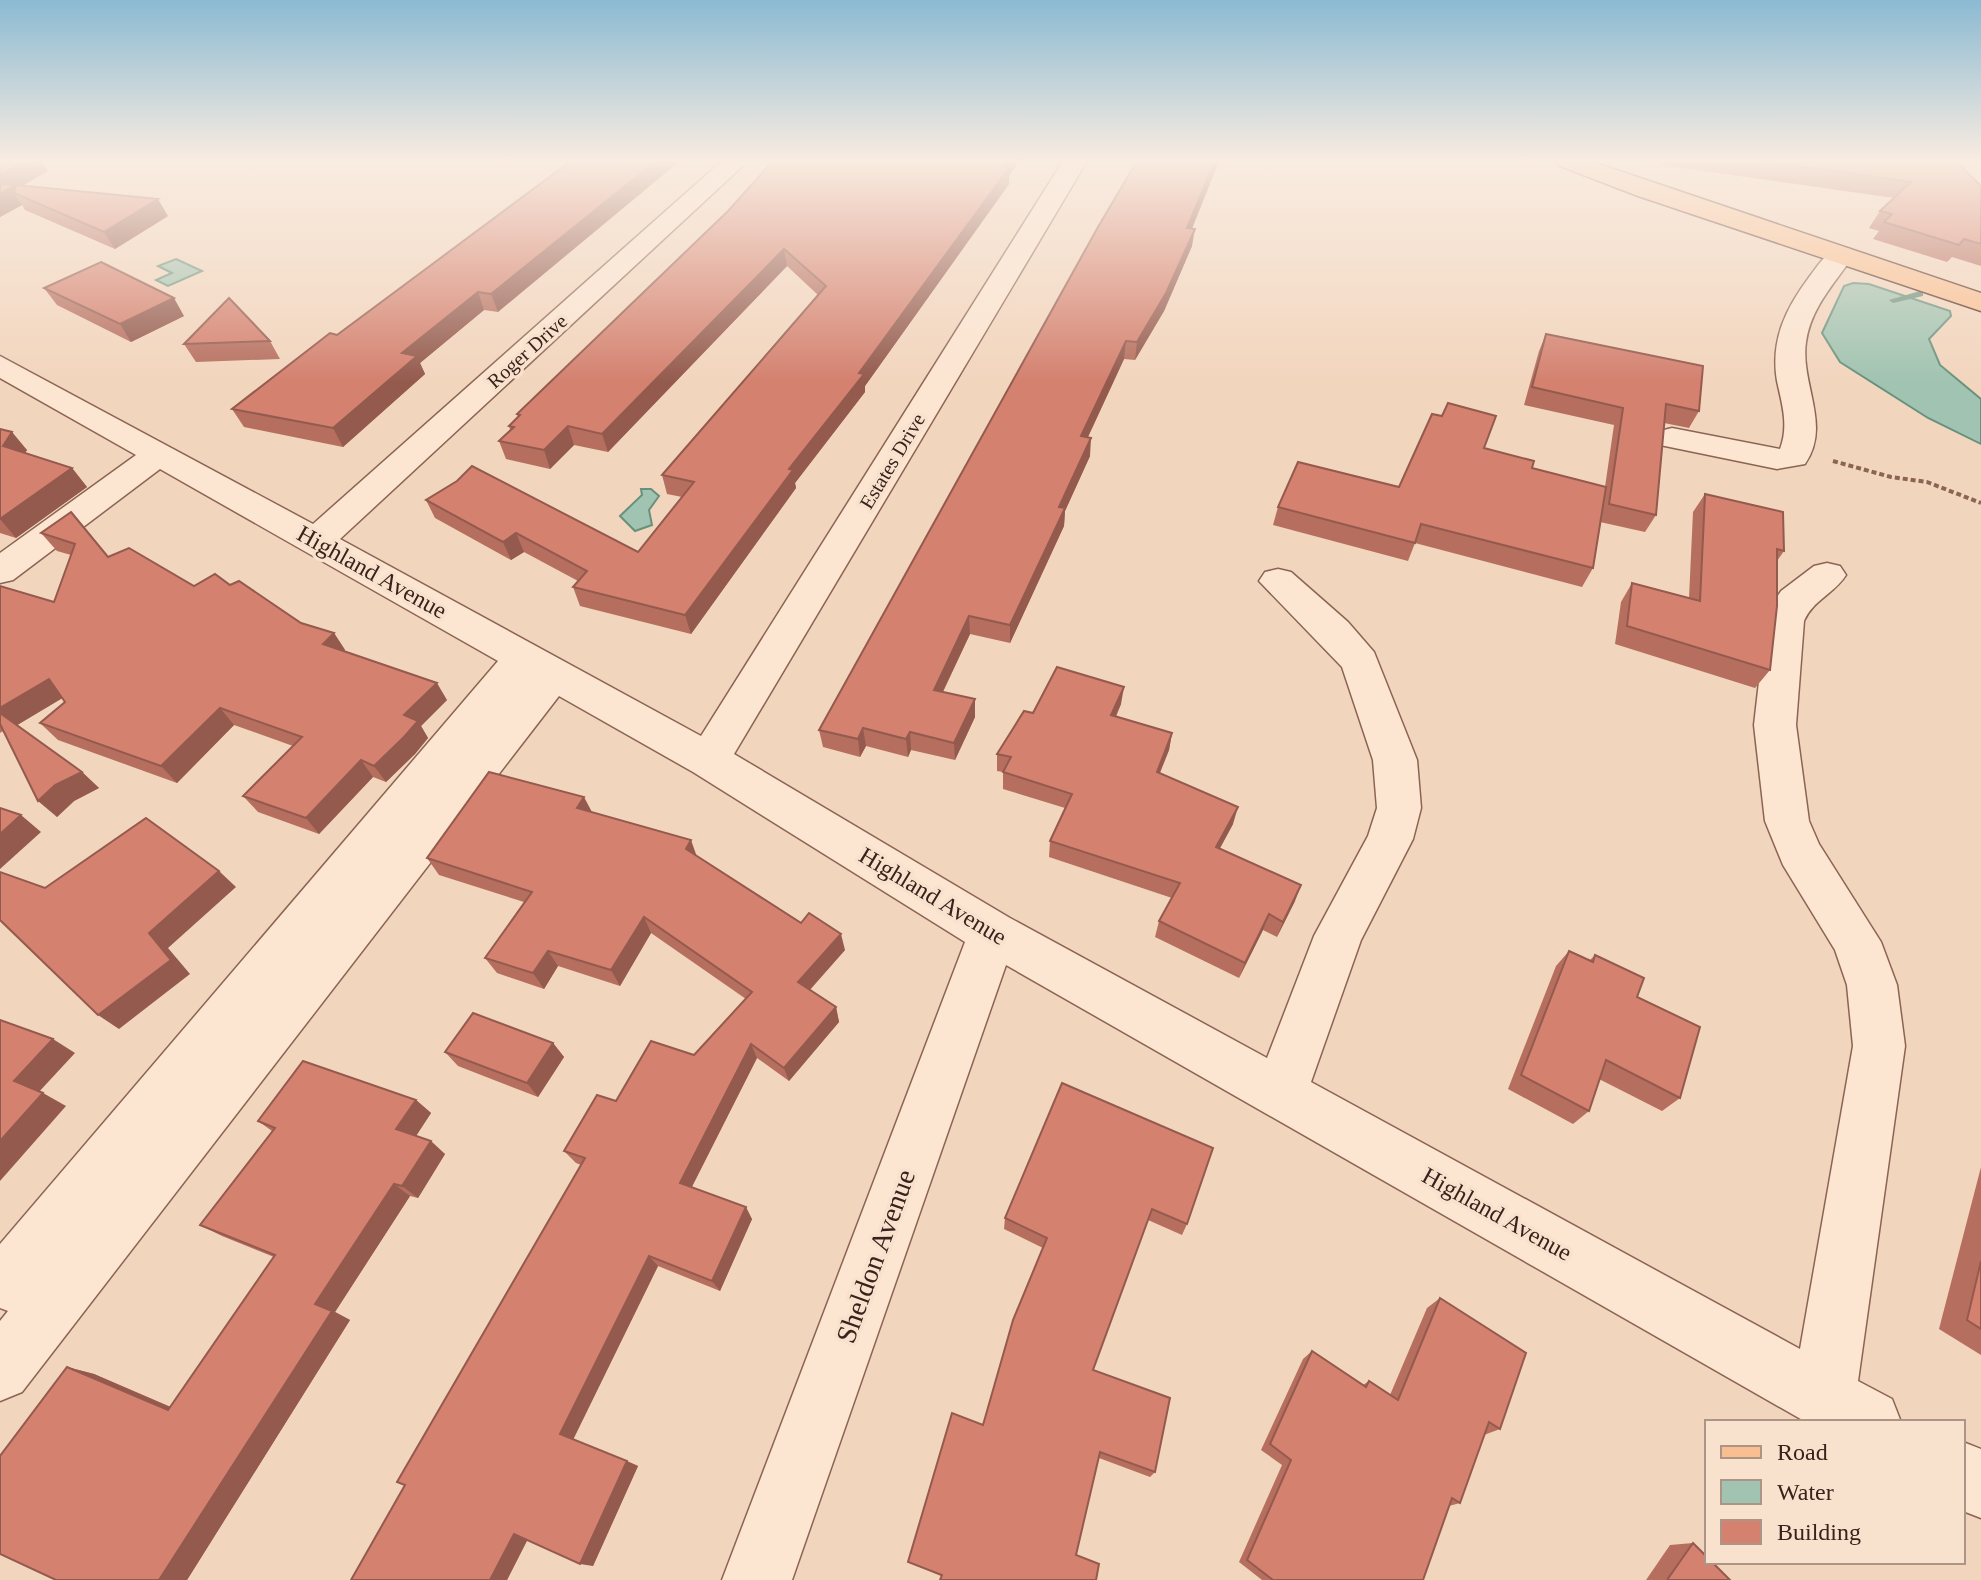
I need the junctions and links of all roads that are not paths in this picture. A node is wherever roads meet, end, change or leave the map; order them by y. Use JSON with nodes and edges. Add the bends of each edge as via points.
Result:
{"nodes":[{"id":1,"x":654,"y":235,"type":"edge"},
{"id":2,"x":1030,"y":235,"type":"edge"},
{"id":3,"x":1782,"y":235,"type":"edge"},
{"id":4,"x":1841,"y":255,"type":"junction"},
{"id":5,"x":1981,"y":302,"type":"edge"},
{"id":6,"x":0,"y":365,"type":"edge"},
{"id":7,"x":1672,"y":438,"type":"dead end"},
{"id":8,"x":157,"y":455,"type":"junction"},
{"id":9,"x":317,"y":540,"type":"junction"},
{"id":10,"x":0,"y":571,"type":"edge"},
{"id":11,"x":1827,"y":575,"type":"dead end"},
{"id":12,"x":1278,"y":581,"type":"dead end"},
{"id":13,"x":539,"y":665,"type":"junction"},
{"id":14,"x":708,"y":760,"type":"junction"},
{"id":15,"x":993,"y":933,"type":"junction"},
{"id":16,"x":1280,"y":1093,"type":"junction"},
{"id":17,"x":8,"y":1281,"type":"dead end"},
{"id":18,"x":0,"y":1370,"type":"edge"},
{"id":19,"x":1824,"y":1397,"type":"junction"},
{"id":20,"x":1865,"y":1420,"type":"edge"},
{"id":21,"x":757,"y":1580,"type":"edge"}],
"edges":[{"from":1,"to":9,"type":"street","name":"Roger Drive"},
{"from":2,"to":14,"type":"street","name":"Estates Drive"},
{"from":3,"to":4,"type":"main road"},
{"from":4,"to":5,"type":"main road"},
{"from":4,"to":7,"type":"street","via":[[1815,287],[1793,331],[1789,355],[1802,419],[1793,457],[1777,459]]},
{"from":6,"to":8,"type":"street","name":"Highland Avenue"},
{"from":8,"to":9,"type":"street","name":"Highland Avenue"},
{"from":8,"to":10,"type":"street"},
{"from":9,"to":13,"type":"street","name":"Highland Avenue"},
{"from":11,"to":19,"type":"street","via":[[1794,600],[1785,621],[1775,725],[1787,821],[1799,852],[1857,942],[1872,985],[1879,1046]]},
{"from":12,"to":16,"type":"street","via":[[1360,662],[1395,760],[1399,808],[1390,839],[1338,936]]},
{"from":13,"to":14,"type":"street","name":"Highland Avenue"},
{"from":13,"to":17,"type":"street"},
{"from":13,"to":18,"type":"street"},
{"from":14,"to":15,"type":"street","name":"Highland Avenue"},
{"from":15,"to":16,"type":"street","name":"Highland Avenue"},
{"from":15,"to":21,"type":"street","name":"Sheldon Avenue"},
{"from":16,"to":19,"type":"street","name":"Highland Avenue"},
{"from":19,"to":20,"type":"street","name":"Highland Avenue"}]}
